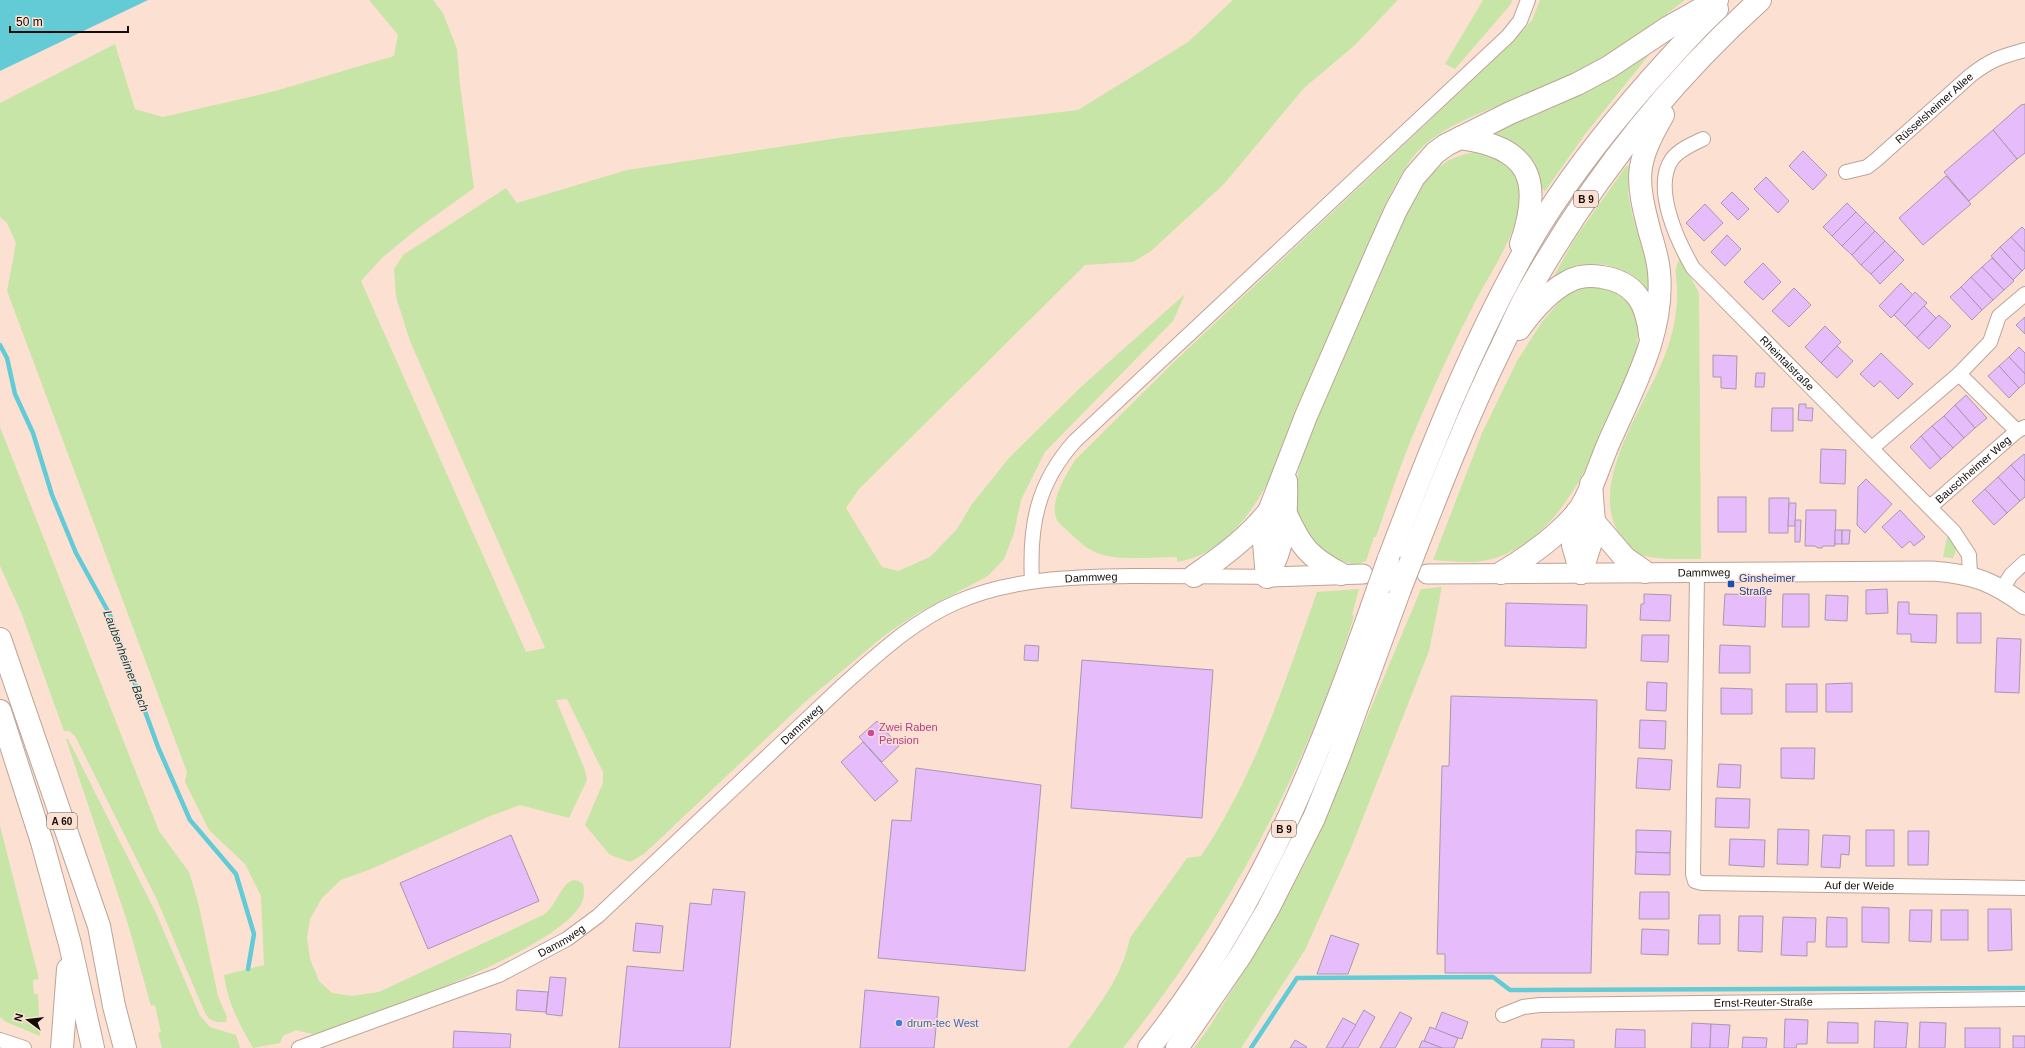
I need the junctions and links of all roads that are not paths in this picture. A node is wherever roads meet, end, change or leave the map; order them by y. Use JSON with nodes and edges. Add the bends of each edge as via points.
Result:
{"nodes":[{"id":1,"x":1528,"y":0,"type":"edge"},
{"id":2,"x":1717,"y":0,"type":"edge"},
{"id":3,"x":1727,"y":0,"type":"edge"},
{"id":4,"x":1760,"y":0,"type":"edge"},
{"id":5,"x":1708,"y":49,"type":"junction"},
{"id":6,"x":2025,"y":50,"type":"edge"},
{"id":7,"x":1460,"y":138,"type":"junction"},
{"id":8,"x":1703,"y":139,"type":"dead end"},
{"id":9,"x":1846,"y":172,"type":"dead end"},
{"id":10,"x":2025,"y":294,"type":"edge"},
{"id":11,"x":1496,"y":305,"type":"junction"},
{"id":12,"x":1651,"y":341,"type":"junction"},
{"id":13,"x":1491,"y":368,"type":"junction"},
{"id":14,"x":1959,"y":374,"type":"junction"},
{"id":15,"x":2021,"y":429,"type":"edge"},
{"id":16,"x":1872,"y":448,"type":"junction"},
{"id":17,"x":1930,"y":507,"type":"junction"},
{"id":18,"x":1278,"y":511,"type":"junction"},
{"id":19,"x":1586,"y":517,"type":"junction"},
{"id":20,"x":2025,"y":562,"type":"edge"},
{"id":21,"x":1645,"y":572,"type":"junction"},
{"id":22,"x":1697,"y":572,"type":"junction"},
{"id":23,"x":1501,"y":573,"type":"junction"},
{"id":24,"x":1581,"y":573,"type":"junction"},
{"id":25,"x":1341,"y":574,"type":"junction"},
{"id":26,"x":1428,"y":574,"type":"dead end"},
{"id":27,"x":1970,"y":575,"type":"junction"},
{"id":28,"x":1194,"y":576,"type":"junction"},
{"id":29,"x":1267,"y":577,"type":"junction"},
{"id":30,"x":1032,"y":582,"type":"junction"},
{"id":31,"x":1370,"y":582,"type":"junction"},
{"id":32,"x":2002,"y":589,"type":"junction"},
{"id":33,"x":2025,"y":605,"type":"edge"},
{"id":34,"x":0,"y":639,"type":"edge"},
{"id":35,"x":0,"y":711,"type":"edge"},
{"id":36,"x":2025,"y":888,"type":"edge"},
{"id":37,"x":74,"y":999,"type":"junction"},
{"id":38,"x":2025,"y":999,"type":"edge"},
{"id":39,"x":1503,"y":1015,"type":"dead end"},
{"id":40,"x":0,"y":1040,"type":"edge"},
{"id":41,"x":24,"y":1048,"type":"edge"},
{"id":42,"x":62,"y":1048,"type":"edge"},
{"id":43,"x":93,"y":1048,"type":"edge"},
{"id":44,"x":125,"y":1048,"type":"edge"},
{"id":45,"x":298,"y":1048,"type":"edge"},
{"id":46,"x":1149,"y":1048,"type":"edge"},
{"id":47,"x":1177,"y":1048,"type":"edge"}],
"edges":[{"from":1,"to":30,"type":"street","via":[[1520,21],[1508,36],[1063,455],[1041,496],[1033,525],[1030,551]]},
{"from":2,"to":7,"type":"highway","via":[[1609,67]]},
{"from":3,"to":11,"type":"highway","number":"B 9","via":[[1702,22],[1617,118],[1578,169],[1529,244]]},
{"from":4,"to":5,"type":"highway","number":"B 9"},
{"from":5,"to":12,"type":"highway","via":[[1650,138],[1641,165],[1640,194],[1659,271],[1659,308]]},
{"from":5,"to":13,"type":"highway","number":"B 9","via":[[1656,106],[1587,197],[1530,289]]},
{"from":6,"to":9,"type":"street","name":"Rüsselsheimer Allee","via":[[1988,62],[1867,167]]},
{"from":7,"to":11,"type":"highway","via":[[1493,144],[1511,153],[1524,168],[1529,180],[1532,202],[1526,228]]},
{"from":7,"to":18,"type":"highway","via":[[1435,153],[1424,164],[1396,210],[1306,416],[1285,474]]},
{"from":8,"to":16,"type":"street","name":"Rheintalstraße","via":[[1686,147],[1672,160],[1666,175],[1669,215],[1684,253],[1693,268]]},
{"from":10,"to":14,"type":"street","via":[[1999,316],[1990,342]]},
{"from":11,"to":31,"type":"highway","number":"B 9","bridge":true,"via":[[1432,446],[1388,560]]},
{"from":12,"to":13,"type":"highway","via":[[1648,318],[1638,296],[1629,287],[1611,278],[1584,275],[1559,286],[1528,316]]},
{"from":12,"to":19,"type":"highway","via":[[1591,484]]},
{"from":13,"to":47,"type":"highway","number":"B 9","bridge":true,"via":[[1411,560],[1314,818],[1268,909],[1241,955]]},
{"from":14,"to":15,"type":"street","name":"Bauschheimer Weg"},
{"from":14,"to":16,"type":"street"},
{"from":15,"to":17,"type":"street","name":"Bauschheimer Weg"},
{"from":16,"to":17,"type":"street","name":"Rheintalstraße"},
{"from":17,"to":27,"type":"street","name":"Rheintalstraße","via":[[1964,544],[1969,555]]},
{"from":18,"to":25,"type":"highway","via":[[1304,548]]},
{"from":18,"to":28,"type":"highway"},
{"from":18,"to":29,"type":"highway","via":[[1278,555]]},
{"from":19,"to":21,"type":"highway","via":[[1625,558]]},
{"from":19,"to":23,"type":"highway"},
{"from":19,"to":24,"type":"highway","via":[[1573,545]]},
{"from":20,"to":32,"type":"street","via":[[2011,575]]},
{"from":21,"to":22,"type":"street","name":"Dammweg"},
{"from":21,"to":24,"type":"street","name":"Dammweg"},
{"from":22,"to":27,"type":"street","name":"Dammweg","via":[[1925,571]]},
{"from":22,"to":36,"type":"street","name":"Auf der Weide","via":[[1693,874],[1695,881],[1702,884]]},
{"from":23,"to":24,"type":"street","name":"Dammweg"},
{"from":23,"to":26,"type":"street","name":"Dammweg"},
{"from":25,"to":29,"type":"street","name":"Dammweg"},
{"from":25,"to":31,"type":"street","name":"Dammweg"},
{"from":27,"to":32,"type":"street","name":"Dammweg"},
{"from":28,"to":29,"type":"street","name":"Dammweg"},
{"from":28,"to":30,"type":"street","name":"Dammweg","via":[[1108,577]]},
{"from":30,"to":45,"type":"street","name":"Dammweg","via":[[993,590],[957,602],[900,636],[842,686],[603,911],[567,939],[498,975]]},
{"from":31,"to":46,"type":"highway","number":"B 9","via":[[1342,690],[1287,824],[1259,880],[1200,980]]},
{"from":32,"to":33,"type":"street"},
{"from":34,"to":44,"type":"highway","number":"A 60","via":[[99,926],[114,1006]]},
{"from":35,"to":37,"type":"highway","number":"A 60","via":[[26,789],[70,944]]},
{"from":37,"to":42,"type":"highway"},
{"from":37,"to":43,"type":"highway"},
{"from":38,"to":39,"type":"street","name":"Ernst-Reuter-Straße","via":[[1540,1005],[1524,1007]]},
{"from":40,"to":41,"type":"street"}]}
